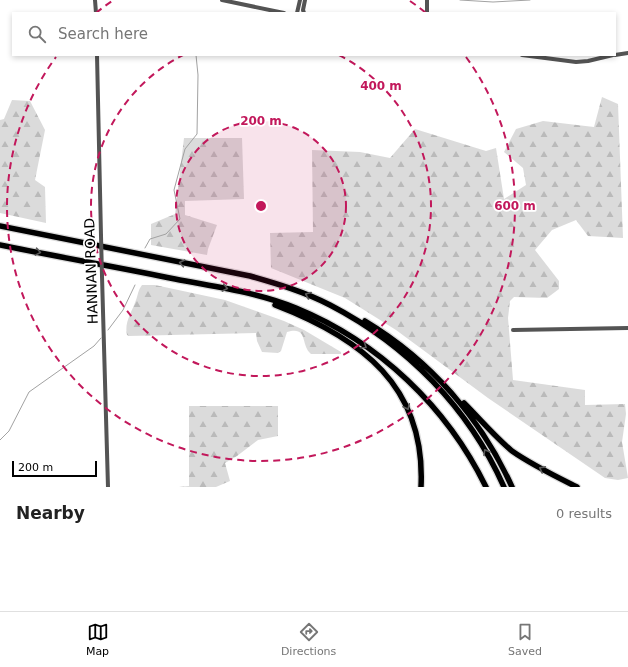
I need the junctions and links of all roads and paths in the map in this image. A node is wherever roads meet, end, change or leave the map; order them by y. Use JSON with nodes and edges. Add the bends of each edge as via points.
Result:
{"nodes":[{"id":1,"x":95,"y":0,"type":"edge"},
{"id":2,"x":222,"y":0,"type":"edge"},
{"id":3,"x":300,"y":0,"type":"edge"},
{"id":4,"x":305,"y":0,"type":"edge"},
{"id":5,"x":427,"y":0,"type":"edge"},
{"id":6,"x":96,"y":12,"type":"edge"},
{"id":7,"x":279,"y":12,"type":"edge"},
{"id":8,"x":297,"y":12,"type":"edge"},
{"id":9,"x":304,"y":12,"type":"edge"},
{"id":10,"x":427,"y":12,"type":"edge"},
{"id":11,"x":628,"y":53,"type":"edge"},
{"id":12,"x":616,"y":55,"type":"edge"},
{"id":13,"x":97,"y":56,"type":"edge"},
{"id":14,"x":530,"y":56,"type":"edge"},
{"id":15,"x":610,"y":56,"type":"edge"},
{"id":16,"x":0,"y":226,"type":"edge"},
{"id":17,"x":0,"y":245,"type":"edge"},
{"id":18,"x":253,"y":294,"type":"junction"},
{"id":19,"x":330,"y":305,"type":"junction"},
{"id":20,"x":628,"y":328,"type":"edge"},
{"id":21,"x":513,"y":330,"type":"dead end"},
{"id":22,"x":432,"y":373,"type":"junction"},
{"id":23,"x":108,"y":487,"type":"edge"},
{"id":24,"x":420,"y":487,"type":"edge"},
{"id":25,"x":486,"y":487,"type":"edge"},
{"id":26,"x":504,"y":487,"type":"edge"},
{"id":27,"x":512,"y":487,"type":"edge"},
{"id":28,"x":577,"y":487,"type":"edge"}],
"edges":[{"from":1,"to":6,"type":"street"},
{"from":2,"to":7,"type":"street"},
{"from":3,"to":8,"type":"street"},
{"from":4,"to":9,"type":"street"},
{"from":5,"to":10,"type":"street"},
{"from":11,"to":12,"type":"street"},
{"from":13,"to":23,"type":"street","name":"HANNAN ROAD","bridge":true},
{"from":14,"to":15,"type":"street","via":[[576,62]]},
{"from":19,"to":16,"type":"highway","one_way":true,"via":[[285,286],[250,276]]},
{"from":17,"to":18,"type":"highway","one_way":true},
{"from":18,"to":24,"type":"highway","one_way":true,"via":[[316,322],[358,348],[394,384],[408,409],[418,439],[421,460]]},
{"from":18,"to":25,"type":"highway","one_way":true,"via":[[295,308],[325,322],[361,343],[392,367],[441,415],[458,438]]},
{"from":19,"to":22,"type":"highway","via":[[356,316],[387,335]]},
{"from":26,"to":19,"type":"highway","one_way":true,"via":[[478,438],[434,382],[377,334]]},
{"from":20,"to":21,"type":"street"},
{"from":22,"to":27,"type":"highway","via":[[476,424]]},
{"from":28,"to":22,"type":"highway","one_way":true,"via":[[512,450]]}]}
